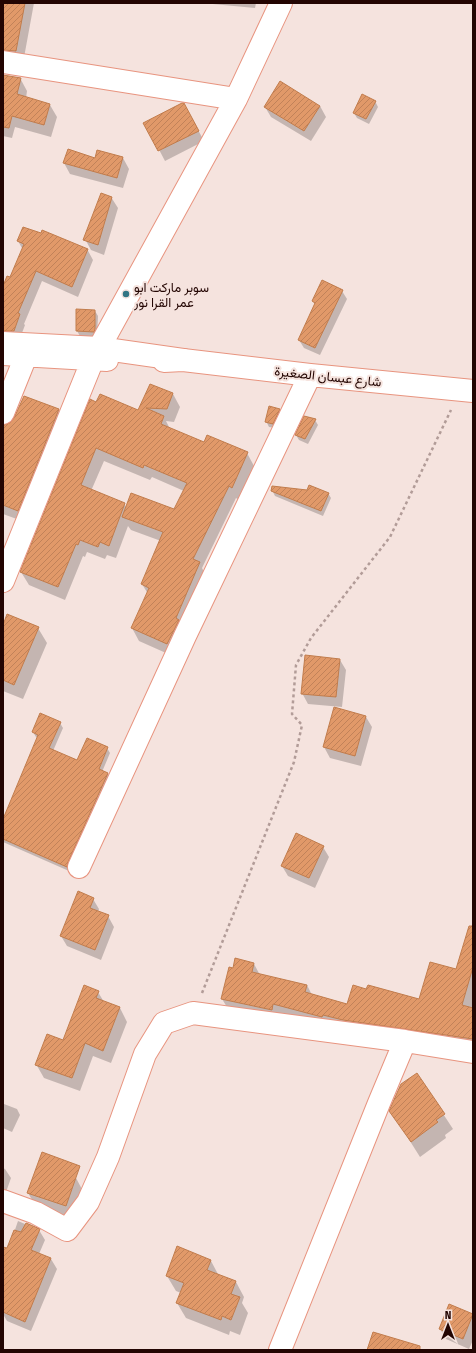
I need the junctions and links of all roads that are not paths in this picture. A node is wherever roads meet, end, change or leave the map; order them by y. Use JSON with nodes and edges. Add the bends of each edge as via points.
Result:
{"nodes":[{"id":1,"x":281,"y":3,"type":"edge"},
{"id":2,"x":3,"y":62,"type":"edge"},
{"id":3,"x":236,"y":99,"type":"junction"},
{"id":4,"x":3,"y":343,"type":"edge"},
{"id":5,"x":96,"y":353,"type":"junction"},
{"id":6,"x":3,"y":354,"type":"edge"},
{"id":7,"x":26,"y":356,"type":"junction"},
{"id":8,"x":310,"y":375,"type":"junction"},
{"id":9,"x":467,"y":390,"type":"edge"},
{"id":10,"x":3,"y":413,"type":"edge"},
{"id":11,"x":3,"y":581,"type":"edge"},
{"id":12,"x":79,"y":867,"type":"dead end"},
{"id":13,"x":405,"y":1041,"type":"junction"},
{"id":14,"x":473,"y":1052,"type":"edge"},
{"id":15,"x":3,"y":1201,"type":"edge"},
{"id":16,"x":280,"y":1350,"type":"edge"}],
"edges":[{"from":1,"to":3,"type":"street"},
{"from":2,"to":3,"type":"street"},
{"from":3,"to":5,"type":"street"},
{"from":4,"to":5,"type":"street","name":"شارع عبسان الصغيرة"},
{"from":5,"to":7,"type":"street","name":"شارع عبسان الصغيرة"},
{"from":5,"to":8,"type":"street","name":"شارع عبسان الصغيرة"},
{"from":5,"to":11,"type":"street"},
{"from":6,"to":7,"type":"street","name":"شارع عبسان الصغيرة"},
{"from":7,"to":10,"type":"street"},
{"from":8,"to":9,"type":"street","name":"شارع عبسان الصغيرة"},
{"from":8,"to":12,"type":"street","via":[[188,629]]},
{"from":13,"to":14,"type":"street"},
{"from":13,"to":15,"type":"street","via":[[194,1013],[164,1023],[145,1054],[108,1157],[88,1202],[67,1230],[36,1212]]},
{"from":13,"to":16,"type":"street"}]}
